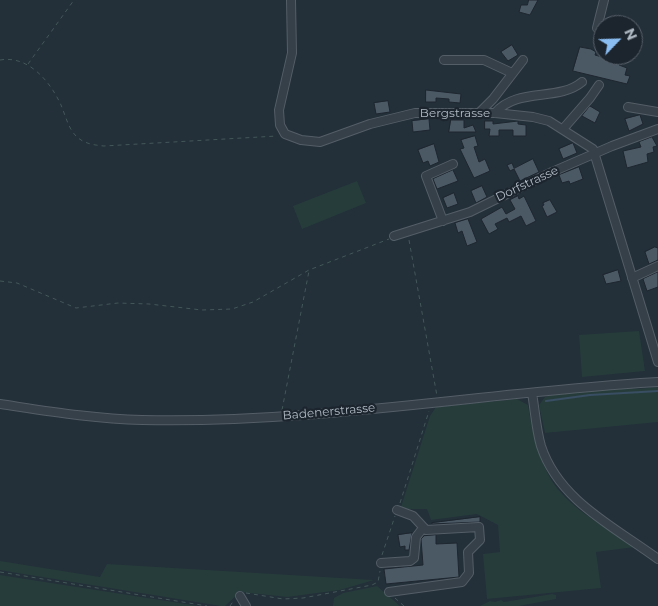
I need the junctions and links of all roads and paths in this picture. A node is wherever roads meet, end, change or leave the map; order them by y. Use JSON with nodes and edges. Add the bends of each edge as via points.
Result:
{"nodes":[{"id":1,"x":74,"y":0,"type":"edge"},
{"id":2,"x":291,"y":0,"type":"edge"},
{"id":3,"x":604,"y":0,"type":"edge"},
{"id":4,"x":600,"y":15,"type":"edge"},
{"id":5,"x":0,"y":60,"type":"edge"},
{"id":6,"x":444,"y":60,"type":"dead end"},
{"id":7,"x":523,"y":60,"type":"dead end"},
{"id":8,"x":28,"y":65,"type":"junction"},
{"id":9,"x":512,"y":73,"type":"junction"},
{"id":10,"x":582,"y":82,"type":"dead end"},
{"id":11,"x":599,"y":85,"type":"dead end"},
{"id":12,"x":628,"y":107,"type":"dead end"},
{"id":13,"x":658,"y":112,"type":"edge"},
{"id":14,"x":479,"y":113,"type":"junction"},
{"id":15,"x":495,"y":113,"type":"junction"},
{"id":16,"x":563,"y":128,"type":"junction"},
{"id":17,"x":658,"y":130,"type":"edge"},
{"id":18,"x":285,"y":134,"type":"junction"},
{"id":19,"x":596,"y":153,"type":"junction"},
{"id":20,"x":454,"y":164,"type":"dead end"},
{"id":21,"x":443,"y":221,"type":"junction"},
{"id":22,"x":408,"y":232,"type":"junction"},
{"id":23,"x":394,"y":236,"type":"joint"},
{"id":24,"x":658,"y":266,"type":"edge"},
{"id":25,"x":309,"y":270,"type":"junction"},
{"id":26,"x":632,"y":278,"type":"junction"},
{"id":27,"x":0,"y":281,"type":"edge"},
{"id":28,"x":655,"y":340,"type":"edge"},
{"id":29,"x":658,"y":362,"type":"edge"},
{"id":30,"x":658,"y":382,"type":"edge"},
{"id":31,"x":532,"y":393,"type":"junction"},
{"id":32,"x":435,"y":403,"type":"junction"},
{"id":33,"x":0,"y":404,"type":"edge"},
{"id":34,"x":281,"y":416,"type":"junction"},
{"id":35,"x":397,"y":510,"type":"junction"},
{"id":36,"x":423,"y":528,"type":"junction"},
{"id":37,"x":658,"y":559,"type":"edge"},
{"id":38,"x":381,"y":563,"type":"junction"},
{"id":39,"x":0,"y":572,"type":"edge"},
{"id":40,"x":389,"y":592,"type":"dead end"},
{"id":41,"x":240,"y":596,"type":"junction"},
{"id":42,"x":207,"y":606,"type":"edge"},
{"id":43,"x":230,"y":606,"type":"edge"},
{"id":44,"x":246,"y":606,"type":"edge"}],
"edges":[{"from":1,"to":8,"type":"path"},
{"from":2,"to":18,"type":"street","via":[[292,54],[279,110],[280,125]]},
{"from":3,"to":4,"type":"street"},
{"from":5,"to":8,"type":"path","via":[[15,59]]},
{"from":6,"to":9,"type":"street","via":[[484,60]]},
{"from":7,"to":9,"type":"street"},
{"from":8,"to":18,"type":"path","via":[[52,89],[75,135],[83,142],[104,146]]},
{"from":9,"to":14,"type":"street","via":[[494,99]]},
{"from":10,"to":15,"type":"street","via":[[568,91],[541,93],[515,100],[501,106]]},
{"from":11,"to":16,"type":"street"},
{"from":12,"to":13,"type":"street"},
{"from":14,"to":15,"type":"street","name":"Bergstrasse"},
{"from":14,"to":18,"type":"street","name":"Bergstrasse","via":[[415,113],[370,124],[320,142]]},
{"from":15,"to":16,"type":"street","name":"Bergstrasse","via":[[533,117]]},
{"from":16,"to":19,"type":"street","name":"Bergstrasse"},
{"from":17,"to":19,"type":"street","name":"Dorfstrasse"},
{"from":19,"to":21,"type":"street","name":"Dorfstrasse","via":[[470,212]]},
{"from":19,"to":26,"type":"street"},
{"from":20,"to":21,"type":"street","via":[[426,176]]},
{"from":21,"to":22,"type":"street","name":"Dorfstrasse"},
{"from":22,"to":23,"type":"street","name":"Dorfstrasse"},
{"from":22,"to":32,"type":"path"},
{"from":23,"to":25,"type":"path"},
{"from":24,"to":26,"type":"street"},
{"from":25,"to":27,"type":"path","via":[[253,302],[232,309],[202,310],[118,303],[76,308],[17,283]]},
{"from":25,"to":34,"type":"path"},
{"from":26,"to":28,"type":"street"},
{"from":28,"to":29,"type":"street"},
{"from":30,"to":31,"type":"street","name":"Badenerstrasse"},
{"from":31,"to":32,"type":"street","name":"Badenerstrasse"},
{"from":31,"to":37,"type":"street","via":[[541,446],[562,486],[593,514]]},
{"from":32,"to":34,"type":"street","name":"Badenerstrasse"},
{"from":32,"to":35,"type":"path"},
{"from":33,"to":34,"type":"street","name":"Badenerstrasse","via":[[79,416],[142,420]]},
{"from":35,"to":36,"type":"street","via":[[414,516]]},
{"from":35,"to":38,"type":"path"},
{"from":36,"to":38,"type":"street","via":[[416,537],[414,558]]},
{"from":36,"to":40,"type":"street","via":[[479,527],[480,540],[468,552],[467,579]]},
{"from":38,"to":41,"type":"path","via":[[378,582],[372,585],[303,598],[283,599],[250,593]]},
{"from":39,"to":42,"type":"path"},
{"from":41,"to":43,"type":"path"},
{"from":41,"to":44,"type":"street"}]}
